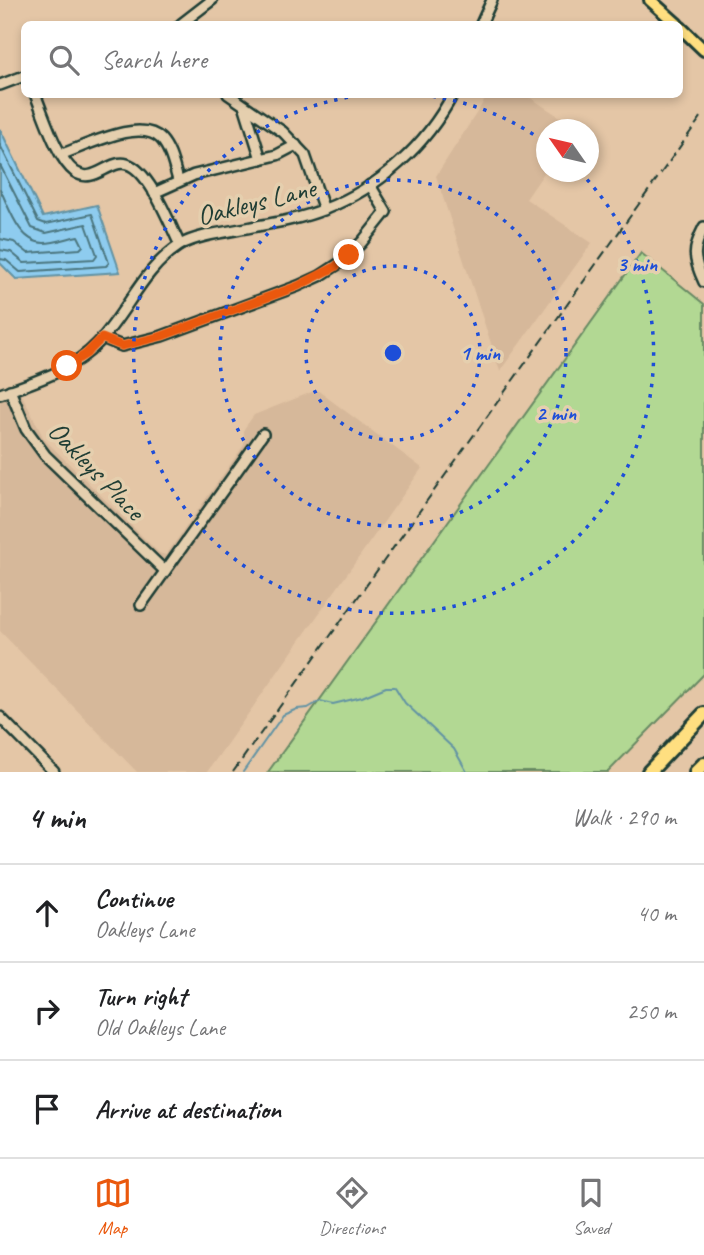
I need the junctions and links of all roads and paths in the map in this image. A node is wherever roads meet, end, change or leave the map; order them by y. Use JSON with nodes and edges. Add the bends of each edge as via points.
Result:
{"nodes":[{"id":1,"x":212,"y":0,"type":"edge"},
{"id":2,"x":492,"y":0,"type":"edge"},
{"id":3,"x":650,"y":0,"type":"edge"},
{"id":4,"x":668,"y":0,"type":"edge"},
{"id":5,"x":660,"y":9,"type":"junction"},
{"id":6,"x":185,"y":21,"type":"edge"},
{"id":7,"x":482,"y":21,"type":"edge"},
{"id":8,"x":673,"y":21,"type":"edge"},
{"id":9,"x":683,"y":31,"type":"edge"},
{"id":10,"x":704,"y":50,"type":"edge"},
{"id":11,"x":21,"y":77,"type":"edge"},
{"id":12,"x":0,"y":85,"type":"edge"},
{"id":13,"x":37,"y":98,"type":"edge"},
{"id":14,"x":233,"y":98,"type":"edge"},
{"id":15,"x":450,"y":98,"type":"edge"},
{"id":16,"x":244,"y":108,"type":"junction"},
{"id":17,"x":296,"y":145,"type":"junction"},
{"id":18,"x":62,"y":155,"type":"junction"},
{"id":19,"x":261,"y":159,"type":"junction"},
{"id":20,"x":178,"y":180,"type":"junction"},
{"id":21,"x":370,"y":185,"type":"junction"},
{"id":22,"x":154,"y":194,"type":"junction"},
{"id":23,"x":324,"y":209,"type":"junction"},
{"id":24,"x":704,"y":227,"type":"edge"},
{"id":25,"x":180,"y":245,"type":"junction"},
{"id":26,"x":704,"y":282,"type":"edge"},
{"id":27,"x":102,"y":338,"type":"junction"},
{"id":28,"x":10,"y":390,"type":"junction"},
{"id":29,"x":0,"y":394,"type":"edge"},
{"id":30,"x":263,"y":434,"type":"dead end"},
{"id":31,"x":165,"y":571,"type":"junction"},
{"id":32,"x":141,"y":606,"type":"dead end"},
{"id":33,"x":704,"y":714,"type":"edge"},
{"id":34,"x":0,"y":717,"type":"edge"},
{"id":35,"x":704,"y":764,"type":"edge"},
{"id":36,"x":54,"y":772,"type":"edge"},
{"id":37,"x":649,"y":772,"type":"edge"},
{"id":38,"x":696,"y":772,"type":"edge"}],
"edges":[{"from":1,"to":6,"type":"street"},
{"from":2,"to":7,"type":"street"},
{"from":3,"to":5,"type":"main road"},
{"from":4,"to":5,"type":"street"},
{"from":5,"to":8,"type":"main road"},
{"from":9,"to":10,"type":"main road"},
{"from":11,"to":12,"type":"street"},
{"from":13,"to":18,"type":"street"},
{"from":14,"to":16,"type":"street"},
{"from":15,"to":21,"type":"street","name":"Oakleys Lane","via":[[421,141]]},
{"from":16,"to":17,"type":"street"},
{"from":16,"to":19,"type":"street"},
{"from":17,"to":19,"type":"street"},
{"from":17,"to":23,"type":"street","via":[[308,160]]},
{"from":18,"to":20,"type":"street","via":[[130,131],[146,130],[165,144]]},
{"from":18,"to":22,"type":"street","via":[[75,172],[85,176],[116,164],[130,165]]},
{"from":19,"to":20,"type":"street"},
{"from":20,"to":22,"type":"street"},
{"from":21,"to":23,"type":"street","name":"Oakleys Lane"},
{"from":21,"to":27,"type":"street","via":[[386,212],[349,255],[320,276],[162,336],[122,346]]},
{"from":22,"to":25,"type":"street"},
{"from":23,"to":25,"type":"street","name":"Oakleys Lane"},
{"from":24,"to":26,"type":"street","via":[[696,242],[695,262]]},
{"from":25,"to":27,"type":"street","name":"Oakleys Lane","via":[[145,277]]},
{"from":27,"to":28,"type":"street","name":"Oakleys Lane","via":[[67,366]]},
{"from":28,"to":29,"type":"street","name":"Oakleys Lane"},
{"from":28,"to":31,"type":"street","name":"Oakleys Place","via":[[26,429],[46,455]]},
{"from":30,"to":31,"type":"street"},
{"from":31,"to":32,"type":"street"},
{"from":33,"to":37,"type":"highway"},
{"from":34,"to":36,"type":"street"},
{"from":35,"to":38,"type":"highway"}]}
